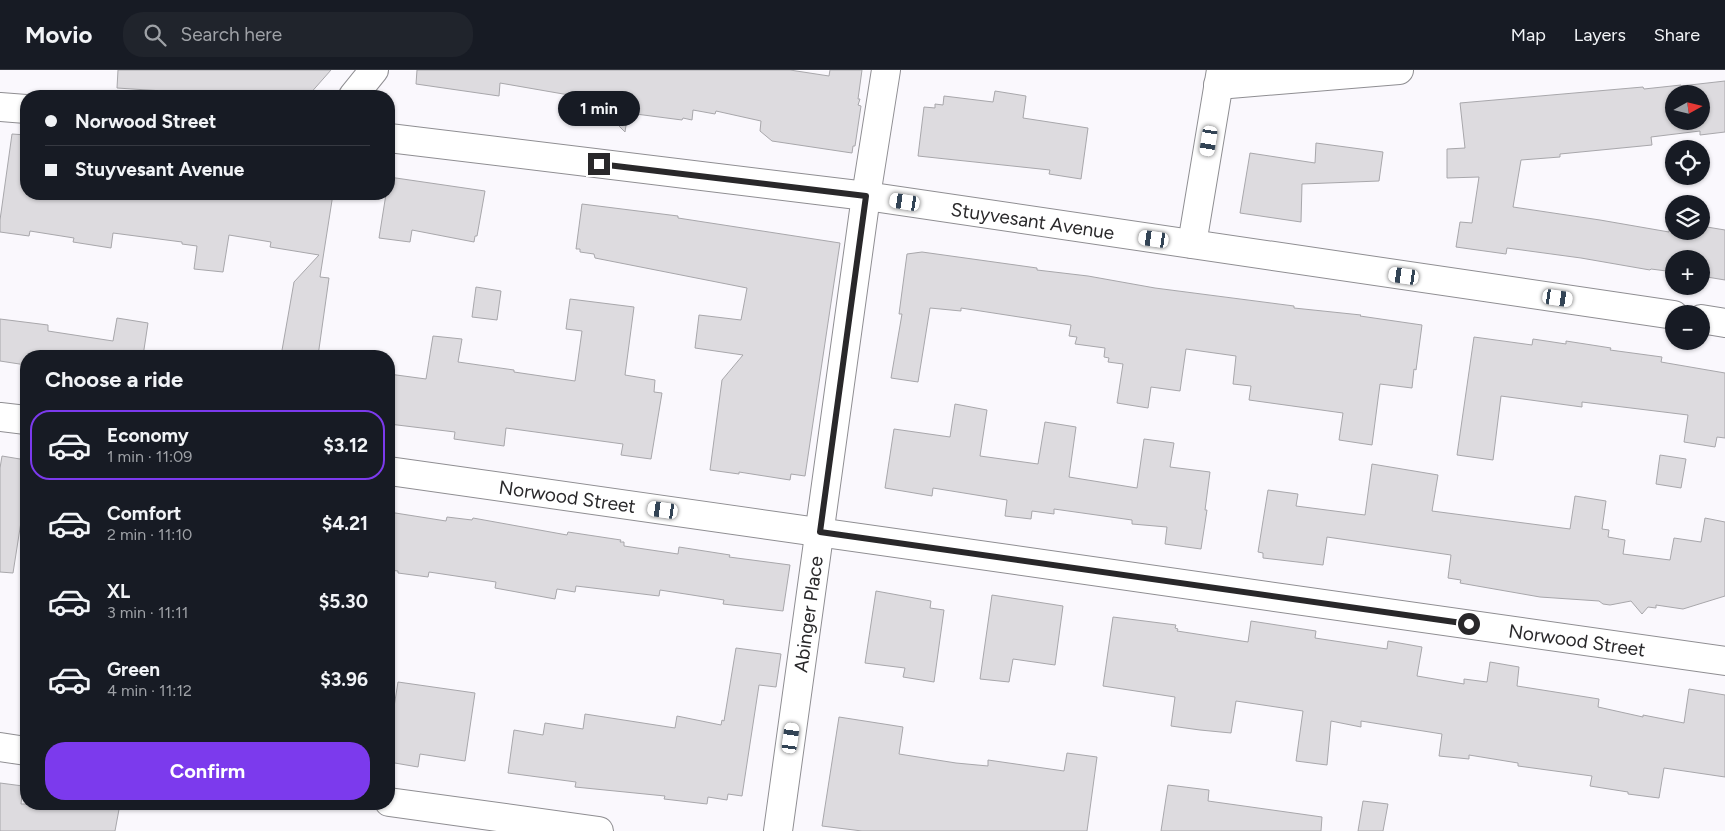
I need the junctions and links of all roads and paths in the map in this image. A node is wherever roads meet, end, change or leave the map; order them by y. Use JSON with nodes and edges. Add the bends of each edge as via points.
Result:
{"nodes":[{"id":1,"x":374,"y":70,"type":"edge"},
{"id":2,"x":886,"y":70,"type":"edge"},
{"id":3,"x":1399,"y":70,"type":"edge"},
{"id":4,"x":1219,"y":77,"type":"edge"},
{"id":5,"x":358,"y":90,"type":"edge"},
{"id":6,"x":0,"y":107,"type":"edge"},
{"id":7,"x":20,"y":109,"type":"edge"},
{"id":8,"x":395,"y":139,"type":"edge"},
{"id":9,"x":866,"y":196,"type":"junction"},
{"id":10,"x":1192,"y":244,"type":"junction"},
{"id":11,"x":1665,"y":314,"type":"edge"},
{"id":12,"x":1710,"y":320,"type":"edge"},
{"id":13,"x":1725,"y":323,"type":"edge"},
{"id":14,"x":0,"y":417,"type":"edge"},
{"id":15,"x":20,"y":419,"type":"edge"},
{"id":16,"x":395,"y":472,"type":"edge"},
{"id":17,"x":820,"y":532,"type":"junction"},
{"id":18,"x":1725,"y":661,"type":"edge"},
{"id":19,"x":0,"y":747,"type":"edge"},
{"id":20,"x":20,"y":750,"type":"edge"},
{"id":21,"x":395,"y":803,"type":"edge"},
{"id":22,"x":600,"y":831,"type":"edge"},
{"id":23,"x":778,"y":831,"type":"edge"}],
"edges":[{"from":1,"to":5,"type":"street"},
{"from":2,"to":9,"type":"street","name":"Abinger Place"},
{"from":3,"to":4,"type":"street"},
{"from":4,"to":10,"type":"street"},
{"from":6,"to":7,"type":"street"},
{"from":8,"to":9,"type":"street","name":"Stuyvesant Avenue"},
{"from":9,"to":10,"type":"street","name":"Stuyvesant Avenue"},
{"from":9,"to":17,"type":"street","name":"Abinger Place"},
{"from":10,"to":11,"type":"street","name":"Stuyvesant Avenue"},
{"from":12,"to":13,"type":"street"},
{"from":14,"to":15,"type":"street"},
{"from":16,"to":17,"type":"street","name":"Norwood Street"},
{"from":17,"to":18,"type":"street","name":"Norwood Street"},
{"from":17,"to":23,"type":"street","name":"Abinger Place"},
{"from":19,"to":20,"type":"street"},
{"from":21,"to":22,"type":"street"}]}
